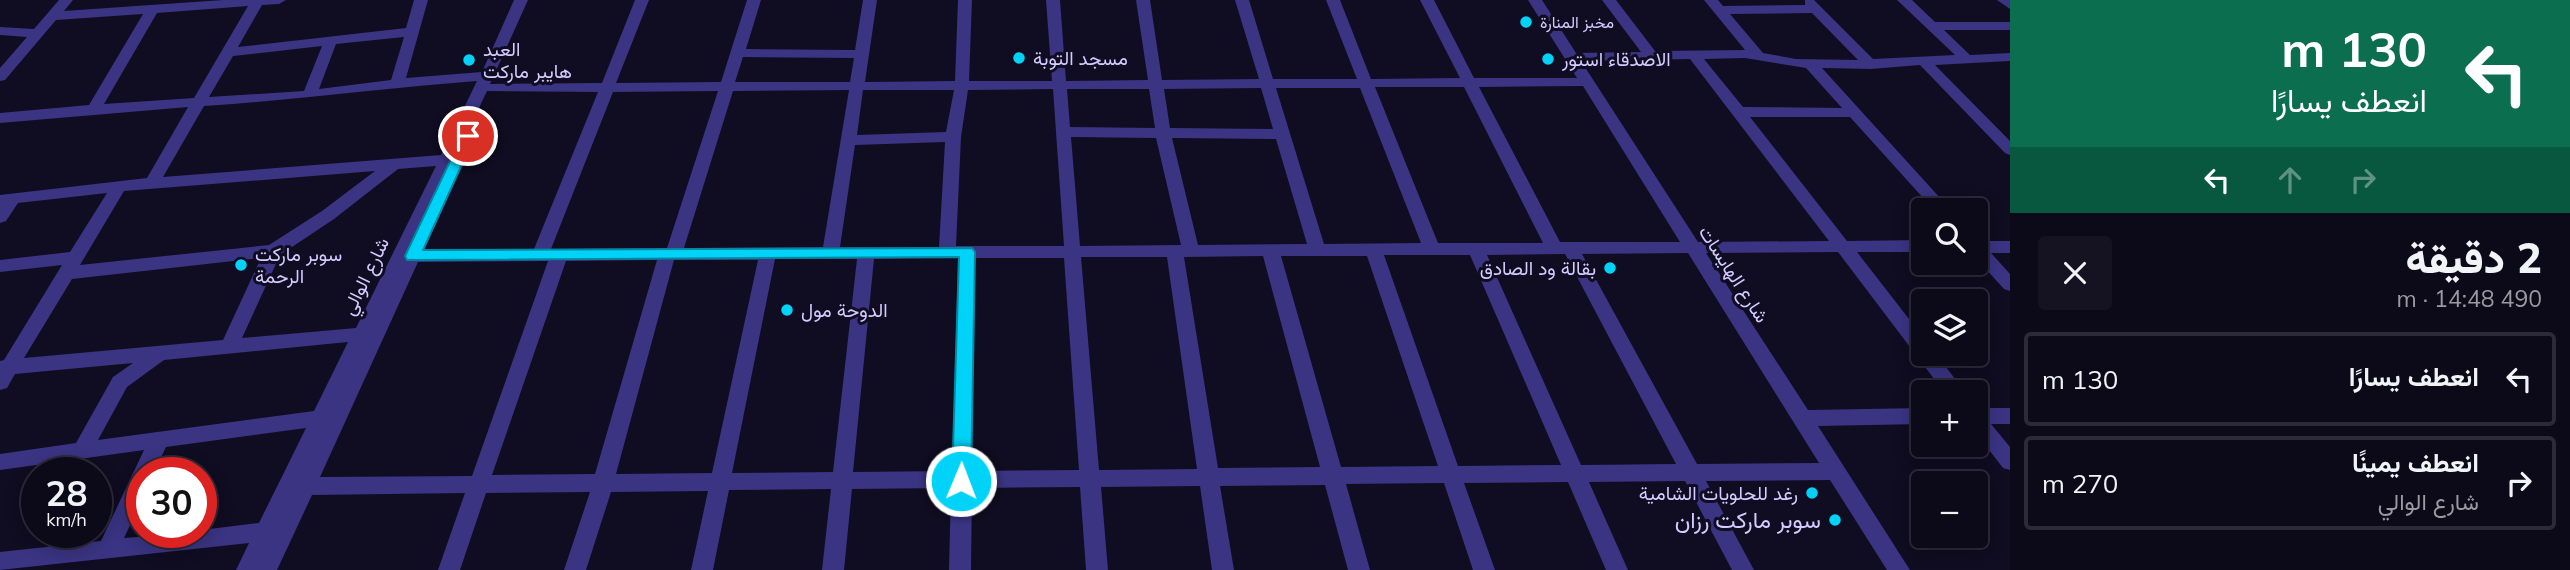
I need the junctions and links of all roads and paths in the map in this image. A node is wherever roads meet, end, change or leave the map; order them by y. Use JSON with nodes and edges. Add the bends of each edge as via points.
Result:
{"nodes":[{"id":1,"x":66,"y":0,"type":"edge"},
{"id":2,"x":279,"y":0,"type":"edge"},
{"id":3,"x":421,"y":0,"type":"edge"},
{"id":4,"x":521,"y":0,"type":"edge"},
{"id":5,"x":531,"y":0,"type":"edge"},
{"id":6,"x":642,"y":0,"type":"edge"},
{"id":7,"x":754,"y":0,"type":"edge"},
{"id":8,"x":870,"y":0,"type":"edge"},
{"id":9,"x":965,"y":0,"type":"edge"},
{"id":10,"x":1053,"y":0,"type":"edge"},
{"id":11,"x":1143,"y":0,"type":"edge"},
{"id":12,"x":1242,"y":0,"type":"edge"},
{"id":13,"x":1333,"y":0,"type":"edge"},
{"id":14,"x":1427,"y":0,"type":"edge"},
{"id":15,"x":1535,"y":0,"type":"edge"},
{"id":16,"x":1609,"y":0,"type":"edge"},
{"id":17,"x":1904,"y":0,"type":"edge"},
{"id":18,"x":2004,"y":0,"type":"edge"},
{"id":19,"x":257,"y":1,"type":"edge"},
{"id":20,"x":1715,"y":5,"type":"edge"},
{"id":21,"x":1812,"y":5,"type":"edge"},
{"id":22,"x":2010,"y":5,"type":"edge"},
{"id":23,"x":152,"y":9,"type":"junction"},
{"id":24,"x":51,"y":16,"type":"junction"},
{"id":25,"x":1931,"y":26,"type":"junction"},
{"id":26,"x":2010,"y":26,"type":"edge"},
{"id":27,"x":0,"y":31,"type":"edge"},
{"id":28,"x":410,"y":32,"type":"junction"},
{"id":29,"x":36,"y":33,"type":"junction"},
{"id":30,"x":331,"y":39,"type":"junction"},
{"id":31,"x":228,"y":52,"type":"junction"},
{"id":32,"x":738,"y":53,"type":"junction"},
{"id":33,"x":860,"y":54,"type":"junction"},
{"id":34,"x":1694,"y":55,"type":"junction"},
{"id":35,"x":1757,"y":55,"type":"junction"},
{"id":36,"x":1651,"y":56,"type":"junction"},
{"id":37,"x":1572,"y":57,"type":"junction"},
{"id":38,"x":2010,"y":57,"type":"edge"},
{"id":39,"x":1967,"y":59,"type":"junction"},
{"id":40,"x":1924,"y":62,"type":"junction"},
{"id":41,"x":1810,"y":64,"type":"junction"},
{"id":42,"x":1871,"y":65,"type":"junction"},
{"id":43,"x":0,"y":77,"type":"edge"},
{"id":44,"x":489,"y":82,"type":"junction"},
{"id":45,"x":1587,"y":82,"type":"junction"},
{"id":46,"x":397,"y":83,"type":"junction"},
{"id":47,"x":1365,"y":83,"type":"junction"},
{"id":48,"x":1469,"y":83,"type":"junction"},
{"id":49,"x":1267,"y":84,"type":"junction"},
{"id":50,"x":962,"y":85,"type":"junction"},
{"id":51,"x":1060,"y":85,"type":"junction"},
{"id":52,"x":1155,"y":85,"type":"junction"},
{"id":53,"x":857,"y":86,"type":"junction"},
{"id":54,"x":726,"y":87,"type":"junction"},
{"id":55,"x":608,"y":88,"type":"junction"},
{"id":56,"x":310,"y":95,"type":"junction"},
{"id":57,"x":198,"y":103,"type":"junction"},
{"id":58,"x":94,"y":108,"type":"junction"},
{"id":59,"x":1741,"y":112,"type":"junction"},
{"id":60,"x":1855,"y":113,"type":"junction"},
{"id":61,"x":0,"y":118,"type":"edge"},
{"id":62,"x":1063,"y":132,"type":"junction"},
{"id":63,"x":1163,"y":133,"type":"junction"},
{"id":64,"x":1282,"y":134,"type":"junction"},
{"id":65,"x":953,"y":137,"type":"junction"},
{"id":66,"x":848,"y":140,"type":"junction"},
{"id":67,"x":2010,"y":150,"type":"edge"},
{"id":68,"x":445,"y":160,"type":"junction"},
{"id":69,"x":395,"y":164,"type":"junction"},
{"id":70,"x":152,"y":183,"type":"junction"},
{"id":71,"x":118,"y":188,"type":"junction"},
{"id":72,"x":1932,"y":198,"type":"edge"},
{"id":73,"x":7,"y":199,"type":"edge"},
{"id":74,"x":0,"y":217,"type":"edge"},
{"id":75,"x":1692,"y":246,"type":"junction"},
{"id":76,"x":1844,"y":246,"type":"junction"},
{"id":77,"x":1911,"y":246,"type":"edge"},
{"id":78,"x":1562,"y":247,"type":"junction"},
{"id":79,"x":1988,"y":247,"type":"edge"},
{"id":80,"x":2010,"y":247,"type":"edge"},
{"id":81,"x":1373,"y":248,"type":"junction"},
{"id":82,"x":1431,"y":248,"type":"junction"},
{"id":83,"x":1476,"y":248,"type":"junction"},
{"id":84,"x":1270,"y":249,"type":"junction"},
{"id":85,"x":1317,"y":249,"type":"junction"},
{"id":86,"x":1183,"y":250,"type":"junction"},
{"id":87,"x":273,"y":251,"type":"junction"},
{"id":88,"x":1071,"y":251,"type":"junction"},
{"id":89,"x":866,"y":252,"type":"junction"},
{"id":90,"x":957,"y":252,"type":"junction"},
{"id":91,"x":768,"y":253,"type":"junction"},
{"id":92,"x":831,"y":253,"type":"junction"},
{"id":93,"x":671,"y":254,"type":"junction"},
{"id":94,"x":549,"y":255,"type":"junction"},
{"id":95,"x":405,"y":256,"type":"junction"},
{"id":96,"x":1988,"y":260,"type":"edge"},
{"id":97,"x":0,"y":266,"type":"edge"},
{"id":98,"x":71,"y":266,"type":"junction"},
{"id":99,"x":2010,"y":285,"type":"edge"},
{"id":100,"x":360,"y":334,"type":"junction"},
{"id":101,"x":1911,"y":334,"type":"edge"},
{"id":102,"x":229,"y":346,"type":"junction"},
{"id":103,"x":160,"y":353,"type":"junction"},
{"id":104,"x":3,"y":373,"type":"edge"},
{"id":105,"x":1911,"y":416,"type":"edge"},
{"id":106,"x":2010,"y":416,"type":"edge"},
{"id":107,"x":1988,"y":417,"type":"edge"},
{"id":108,"x":321,"y":418,"type":"junction"},
{"id":109,"x":1801,"y":418,"type":"junction"},
{"id":110,"x":1988,"y":433,"type":"edge"},
{"id":111,"x":159,"y":440,"type":"junction"},
{"id":112,"x":82,"y":451,"type":"junction"},
{"id":113,"x":151,"y":457,"type":"edge"},
{"id":114,"x":0,"y":462,"type":"edge"},
{"id":115,"x":2010,"y":462,"type":"edge"},
{"id":116,"x":1835,"y":471,"type":"junction"},
{"id":117,"x":1575,"y":472,"type":"junction"},
{"id":118,"x":1691,"y":472,"type":"junction"},
{"id":119,"x":1451,"y":476,"type":"junction"},
{"id":120,"x":1334,"y":478,"type":"junction"},
{"id":121,"x":1207,"y":479,"type":"junction"},
{"id":122,"x":1091,"y":480,"type":"junction"},
{"id":123,"x":961,"y":481,"type":"junction"},
{"id":124,"x":479,"y":483,"type":"junction"},
{"id":125,"x":719,"y":483,"type":"junction"},
{"id":126,"x":841,"y":483,"type":"junction"},
{"id":127,"x":603,"y":484,"type":"junction"},
{"id":128,"x":304,"y":486,"type":"junction"},
{"id":129,"x":126,"y":511,"type":"edge"},
{"id":130,"x":264,"y":531,"type":"junction"},
{"id":131,"x":108,"y":549,"type":"junction"},
{"id":132,"x":0,"y":562,"type":"edge"},
{"id":133,"x":32,"y":564,"type":"edge"},
{"id":134,"x":247,"y":570,"type":"edge"},
{"id":135,"x":265,"y":570,"type":"edge"},
{"id":136,"x":449,"y":570,"type":"edge"},
{"id":137,"x":575,"y":570,"type":"edge"},
{"id":138,"x":702,"y":570,"type":"edge"},
{"id":139,"x":833,"y":570,"type":"edge"},
{"id":140,"x":960,"y":570,"type":"edge"},
{"id":141,"x":1097,"y":570,"type":"edge"},
{"id":142,"x":1223,"y":570,"type":"edge"},
{"id":143,"x":1359,"y":570,"type":"edge"},
{"id":144,"x":1483,"y":570,"type":"edge"},
{"id":145,"x":1617,"y":570,"type":"edge"},
{"id":146,"x":1743,"y":570,"type":"edge"},
{"id":147,"x":1899,"y":570,"type":"edge"}],
"edges":[{"from":1,"to":24,"type":"street"},
{"from":2,"to":19,"type":"street"},
{"from":3,"to":28,"type":"street"},
{"from":4,"to":44,"type":"street","name":"شارع الوالي"},
{"from":5,"to":44,"type":"street","name":"شارع الوالي"},
{"from":6,"to":55,"type":"street"},
{"from":7,"to":32,"type":"street"},
{"from":8,"to":33,"type":"street"},
{"from":9,"to":50,"type":"street"},
{"from":10,"to":51,"type":"street"},
{"from":11,"to":52,"type":"street"},
{"from":12,"to":49,"type":"street"},
{"from":13,"to":47,"type":"street"},
{"from":14,"to":48,"type":"street"},
{"from":15,"to":37,"type":"street","name":"شارع الهايسات"},
{"from":16,"to":36,"type":"street"},
{"from":17,"to":25,"type":"street"},
{"from":18,"to":22,"type":"street"},
{"from":19,"to":23,"type":"street"},
{"from":19,"to":31,"type":"street"},
{"from":20,"to":21,"type":"street"},
{"from":20,"to":35,"type":"street"},
{"from":21,"to":42,"type":"street"},
{"from":23,"to":24,"type":"street"},
{"from":23,"to":58,"type":"street"},
{"from":24,"to":29,"type":"street"},
{"from":25,"to":26,"type":"street"},
{"from":25,"to":39,"type":"street"},
{"from":27,"to":29,"type":"street"},
{"from":28,"to":30,"type":"street"},
{"from":28,"to":46,"type":"street"},
{"from":29,"to":43,"type":"street"},
{"from":30,"to":31,"type":"street"},
{"from":30,"to":56,"type":"street"},
{"from":31,"to":57,"type":"street"},
{"from":32,"to":33,"type":"street"},
{"from":32,"to":54,"type":"street"},
{"from":33,"to":53,"type":"street"},
{"from":34,"to":35,"type":"street"},
{"from":34,"to":36,"type":"street"},
{"from":34,"to":59,"type":"street"},
{"from":35,"to":41,"type":"street"},
{"from":36,"to":37,"type":"street"},
{"from":37,"to":45,"type":"street","name":"شارع الهايسات"},
{"from":38,"to":39,"type":"street"},
{"from":39,"to":40,"type":"street"},
{"from":40,"to":42,"type":"street"},
{"from":40,"to":67,"type":"street"},
{"from":41,"to":42,"type":"street"},
{"from":41,"to":60,"type":"street"},
{"from":44,"to":46,"type":"street"},
{"from":44,"to":55,"type":"street"},
{"from":44,"to":68,"type":"street","name":"شارع الوالي"},
{"from":44,"to":95,"type":"street","name":"شارع الوالي"},
{"from":45,"to":48,"type":"street"},
{"from":45,"to":75,"type":"street","name":"شارع الهايسات"},
{"from":46,"to":56,"type":"street"},
{"from":47,"to":48,"type":"street"},
{"from":47,"to":49,"type":"street"},
{"from":47,"to":82,"type":"street"},
{"from":48,"to":78,"type":"street"},
{"from":49,"to":52,"type":"street"},
{"from":49,"to":64,"type":"street"},
{"from":50,"to":51,"type":"street"},
{"from":50,"to":53,"type":"street"},
{"from":50,"to":65,"type":"street"},
{"from":51,"to":52,"type":"street"},
{"from":51,"to":62,"type":"street"},
{"from":52,"to":63,"type":"street"},
{"from":53,"to":54,"type":"street"},
{"from":53,"to":66,"type":"street"},
{"from":54,"to":55,"type":"street"},
{"from":54,"to":93,"type":"street"},
{"from":55,"to":94,"type":"street"},
{"from":56,"to":57,"type":"street"},
{"from":57,"to":58,"type":"street"},
{"from":57,"to":70,"type":"street"},
{"from":58,"to":61,"type":"street"},
{"from":59,"to":60,"type":"street"},
{"from":59,"to":76,"type":"street"},
{"from":60,"to":72,"type":"street"},
{"from":62,"to":63,"type":"street"},
{"from":62,"to":88,"type":"street"},
{"from":63,"to":64,"type":"street"},
{"from":63,"to":86,"type":"street"},
{"from":64,"to":85,"type":"street"},
{"from":65,"to":66,"type":"street"},
{"from":65,"to":90,"type":"street"},
{"from":66,"to":92,"type":"street"},
{"from":68,"to":69,"type":"street"},
{"from":68,"to":95,"type":"street","name":"شارع الوالي"},
{"from":69,"to":70,"type":"street"},
{"from":69,"to":87,"type":"street"},
{"from":70,"to":71,"type":"street"},
{"from":71,"to":73,"type":"street"},
{"from":71,"to":98,"type":"street"},
{"from":73,"to":74,"type":"street"},
{"from":75,"to":76,"type":"street"},
{"from":75,"to":78,"type":"street"},
{"from":75,"to":109,"type":"street","name":"شارع الهايسات"},
{"from":76,"to":77,"type":"street"},
{"from":76,"to":101,"type":"street"},
{"from":78,"to":83,"type":"street"},
{"from":78,"to":118,"type":"street"},
{"from":79,"to":80,"type":"street"},
{"from":81,"to":82,"type":"street"},
{"from":81,"to":85,"type":"street"},
{"from":81,"to":119,"type":"street"},
{"from":82,"to":83,"type":"street"},
{"from":83,"to":117,"type":"street"},
{"from":84,"to":85,"type":"street"},
{"from":84,"to":86,"type":"street"},
{"from":84,"to":120,"type":"street"},
{"from":86,"to":88,"type":"street"},
{"from":86,"to":121,"type":"street"},
{"from":87,"to":98,"type":"street"},
{"from":87,"to":102,"type":"street"},
{"from":88,"to":90,"type":"street"},
{"from":88,"to":122,"type":"street"},
{"from":89,"to":90,"type":"street"},
{"from":89,"to":92,"type":"street"},
{"from":89,"to":126,"type":"street"},
{"from":90,"to":123,"type":"street"},
{"from":91,"to":92,"type":"street"},
{"from":91,"to":93,"type":"street"},
{"from":91,"to":125,"type":"street"},
{"from":93,"to":94,"type":"street"},
{"from":93,"to":127,"type":"street"},
{"from":94,"to":95,"type":"street"},
{"from":94,"to":124,"type":"street"},
{"from":95,"to":100,"type":"street","name":"شارع الوالي"},
{"from":95,"to":128,"type":"street","name":"شارع الوالي"},
{"from":96,"to":99,"type":"street"},
{"from":97,"to":98,"type":"street"},
{"from":98,"to":104,"type":"street"},
{"from":100,"to":102,"type":"street"},
{"from":100,"to":108,"type":"street","name":"شارع الوالي"},
{"from":102,"to":103,"type":"street"},
{"from":103,"to":104,"type":"street"},
{"from":103,"to":112,"type":"street","via":[[120,382]]},
{"from":105,"to":109,"type":"street"},
{"from":106,"to":107,"type":"street"},
{"from":108,"to":111,"type":"street"},
{"from":108,"to":130,"type":"street","name":"شارع الوالي"},
{"from":109,"to":116,"type":"street","name":"شارع الهايسات"},
{"from":110,"to":115,"type":"street"},
{"from":111,"to":112,"type":"street"},
{"from":111,"to":113,"type":"street"},
{"from":112,"to":114,"type":"street"},
{"from":116,"to":118,"type":"street"},
{"from":116,"to":147,"type":"street","name":"شارع الهايسات"},
{"from":117,"to":118,"type":"street"},
{"from":117,"to":119,"type":"street"},
{"from":117,"to":145,"type":"street"},
{"from":118,"to":146,"type":"street"},
{"from":119,"to":120,"type":"street"},
{"from":119,"to":144,"type":"street"},
{"from":120,"to":121,"type":"street"},
{"from":120,"to":143,"type":"street"},
{"from":121,"to":122,"type":"street"},
{"from":121,"to":142,"type":"street"},
{"from":122,"to":123,"type":"street"},
{"from":122,"to":141,"type":"street"},
{"from":123,"to":126,"type":"street"},
{"from":123,"to":140,"type":"street"},
{"from":124,"to":127,"type":"street"},
{"from":124,"to":128,"type":"street"},
{"from":124,"to":136,"type":"street"},
{"from":125,"to":126,"type":"street"},
{"from":125,"to":127,"type":"street"},
{"from":125,"to":138,"type":"street"},
{"from":126,"to":139,"type":"street"},
{"from":127,"to":137,"type":"street"},
{"from":128,"to":135,"type":"street","name":"شارع الوالي"},
{"from":129,"to":131,"type":"street"},
{"from":130,"to":131,"type":"street"},
{"from":130,"to":134,"type":"street","name":"شارع الوالي"},
{"from":131,"to":133,"type":"street"},
{"from":132,"to":133,"type":"street"}]}
